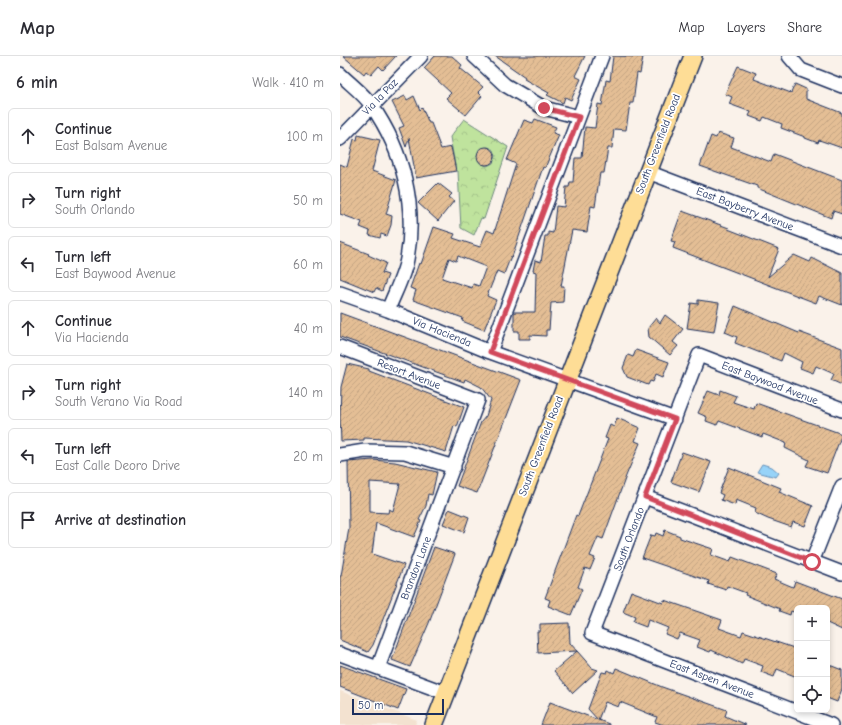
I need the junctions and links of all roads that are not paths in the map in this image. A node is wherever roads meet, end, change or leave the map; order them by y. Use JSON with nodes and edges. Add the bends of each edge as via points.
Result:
{"nodes":[{"id":1,"x":421,"y":56,"type":"edge"},
{"id":2,"x":474,"y":56,"type":"edge"},
{"id":3,"x":602,"y":56,"type":"edge"},
{"id":4,"x":693,"y":56,"type":"edge"},
{"id":5,"x":789,"y":56,"type":"edge"},
{"id":6,"x":340,"y":74,"type":"edge"},
{"id":7,"x":842,"y":86,"type":"edge"},
{"id":8,"x":372,"y":105,"type":"junction"},
{"id":9,"x":579,"y":117,"type":"junction"},
{"id":10,"x":340,"y":139,"type":"edge"},
{"id":11,"x":648,"y":172,"type":"junction"},
{"id":12,"x":842,"y":246,"type":"edge"},
{"id":13,"x":340,"y":293,"type":"edge"},
{"id":14,"x":388,"y":310,"type":"junction"},
{"id":15,"x":341,"y":350,"type":"edge"},
{"id":16,"x":490,"y":352,"type":"junction"},
{"id":17,"x":699,"y":355,"type":"joint"},
{"id":18,"x":566,"y":380,"type":"junction"},
{"id":19,"x":478,"y":400,"type":"joint"},
{"id":20,"x":842,"y":410,"type":"edge"},
{"id":21,"x":675,"y":419,"type":"junction"},
{"id":22,"x":340,"y":456,"type":"edge"},
{"id":23,"x":454,"y":467,"type":"junction"},
{"id":24,"x":842,"y":486,"type":"edge"},
{"id":25,"x":645,"y":497,"type":"junction"},
{"id":26,"x":812,"y":562,"type":"junction"},
{"id":27,"x":842,"y":573,"type":"edge"},
{"id":28,"x":592,"y":633,"type":"joint"},
{"id":29,"x":340,"y":654,"type":"edge"},
{"id":30,"x":378,"y":668,"type":"junction"},
{"id":31,"x":446,"y":693,"type":"junction"},
{"id":32,"x":434,"y":725,"type":"edge"},
{"id":33,"x":831,"y":725,"type":"edge"}],
"edges":[{"from":1,"to":8,"type":"street","name":"Via la Paz"},
{"from":2,"to":9,"type":"street","via":[[505,85],[544,108]]},
{"from":3,"to":9,"type":"street"},
{"from":4,"to":11,"type":"main road","name":"South Greenfield Road"},
{"from":5,"to":7,"type":"street","via":[[800,70]]},
{"from":6,"to":8,"type":"street"},
{"from":8,"to":10,"type":"street","name":"Via la Paz"},
{"from":8,"to":14,"type":"street","via":[[394,144],[407,183],[412,218],[407,260]]},
{"from":9,"to":16,"type":"street"},
{"from":11,"to":12,"type":"street","name":"East Bayberry Avenue"},
{"from":11,"to":18,"type":"main road","name":"South Greenfield Road"},
{"from":13,"to":14,"type":"street","name":"Via Hacienda"},
{"from":14,"to":16,"type":"street","name":"Via Hacienda"},
{"from":15,"to":19,"type":"street","name":"Resort Avenue"},
{"from":16,"to":18,"type":"street","name":"Via Hacienda"},
{"from":17,"to":20,"type":"street","name":"East Baywood Avenue"},
{"from":17,"to":21,"type":"street","name":"South Orlando"},
{"from":18,"to":21,"type":"street"},
{"from":18,"to":31,"type":"main road","name":"South Greenfield Road"},
{"from":19,"to":23,"type":"street","name":"Brandon Lane"},
{"from":21,"to":25,"type":"street","name":"South Orlando"},
{"from":22,"to":23,"type":"street","via":[[365,451],[405,452]]},
{"from":23,"to":30,"type":"street","name":"Brandon Lane"},
{"from":24,"to":26,"type":"street"},
{"from":25,"to":26,"type":"street"},
{"from":25,"to":28,"type":"street","name":"South Orlando"},
{"from":26,"to":27,"type":"street"},
{"from":28,"to":33,"type":"street","name":"East Aspen Avenue"},
{"from":29,"to":30,"type":"street"},
{"from":30,"to":31,"type":"street"},
{"from":31,"to":32,"type":"main road","name":"South Greenfield Road"}]}
